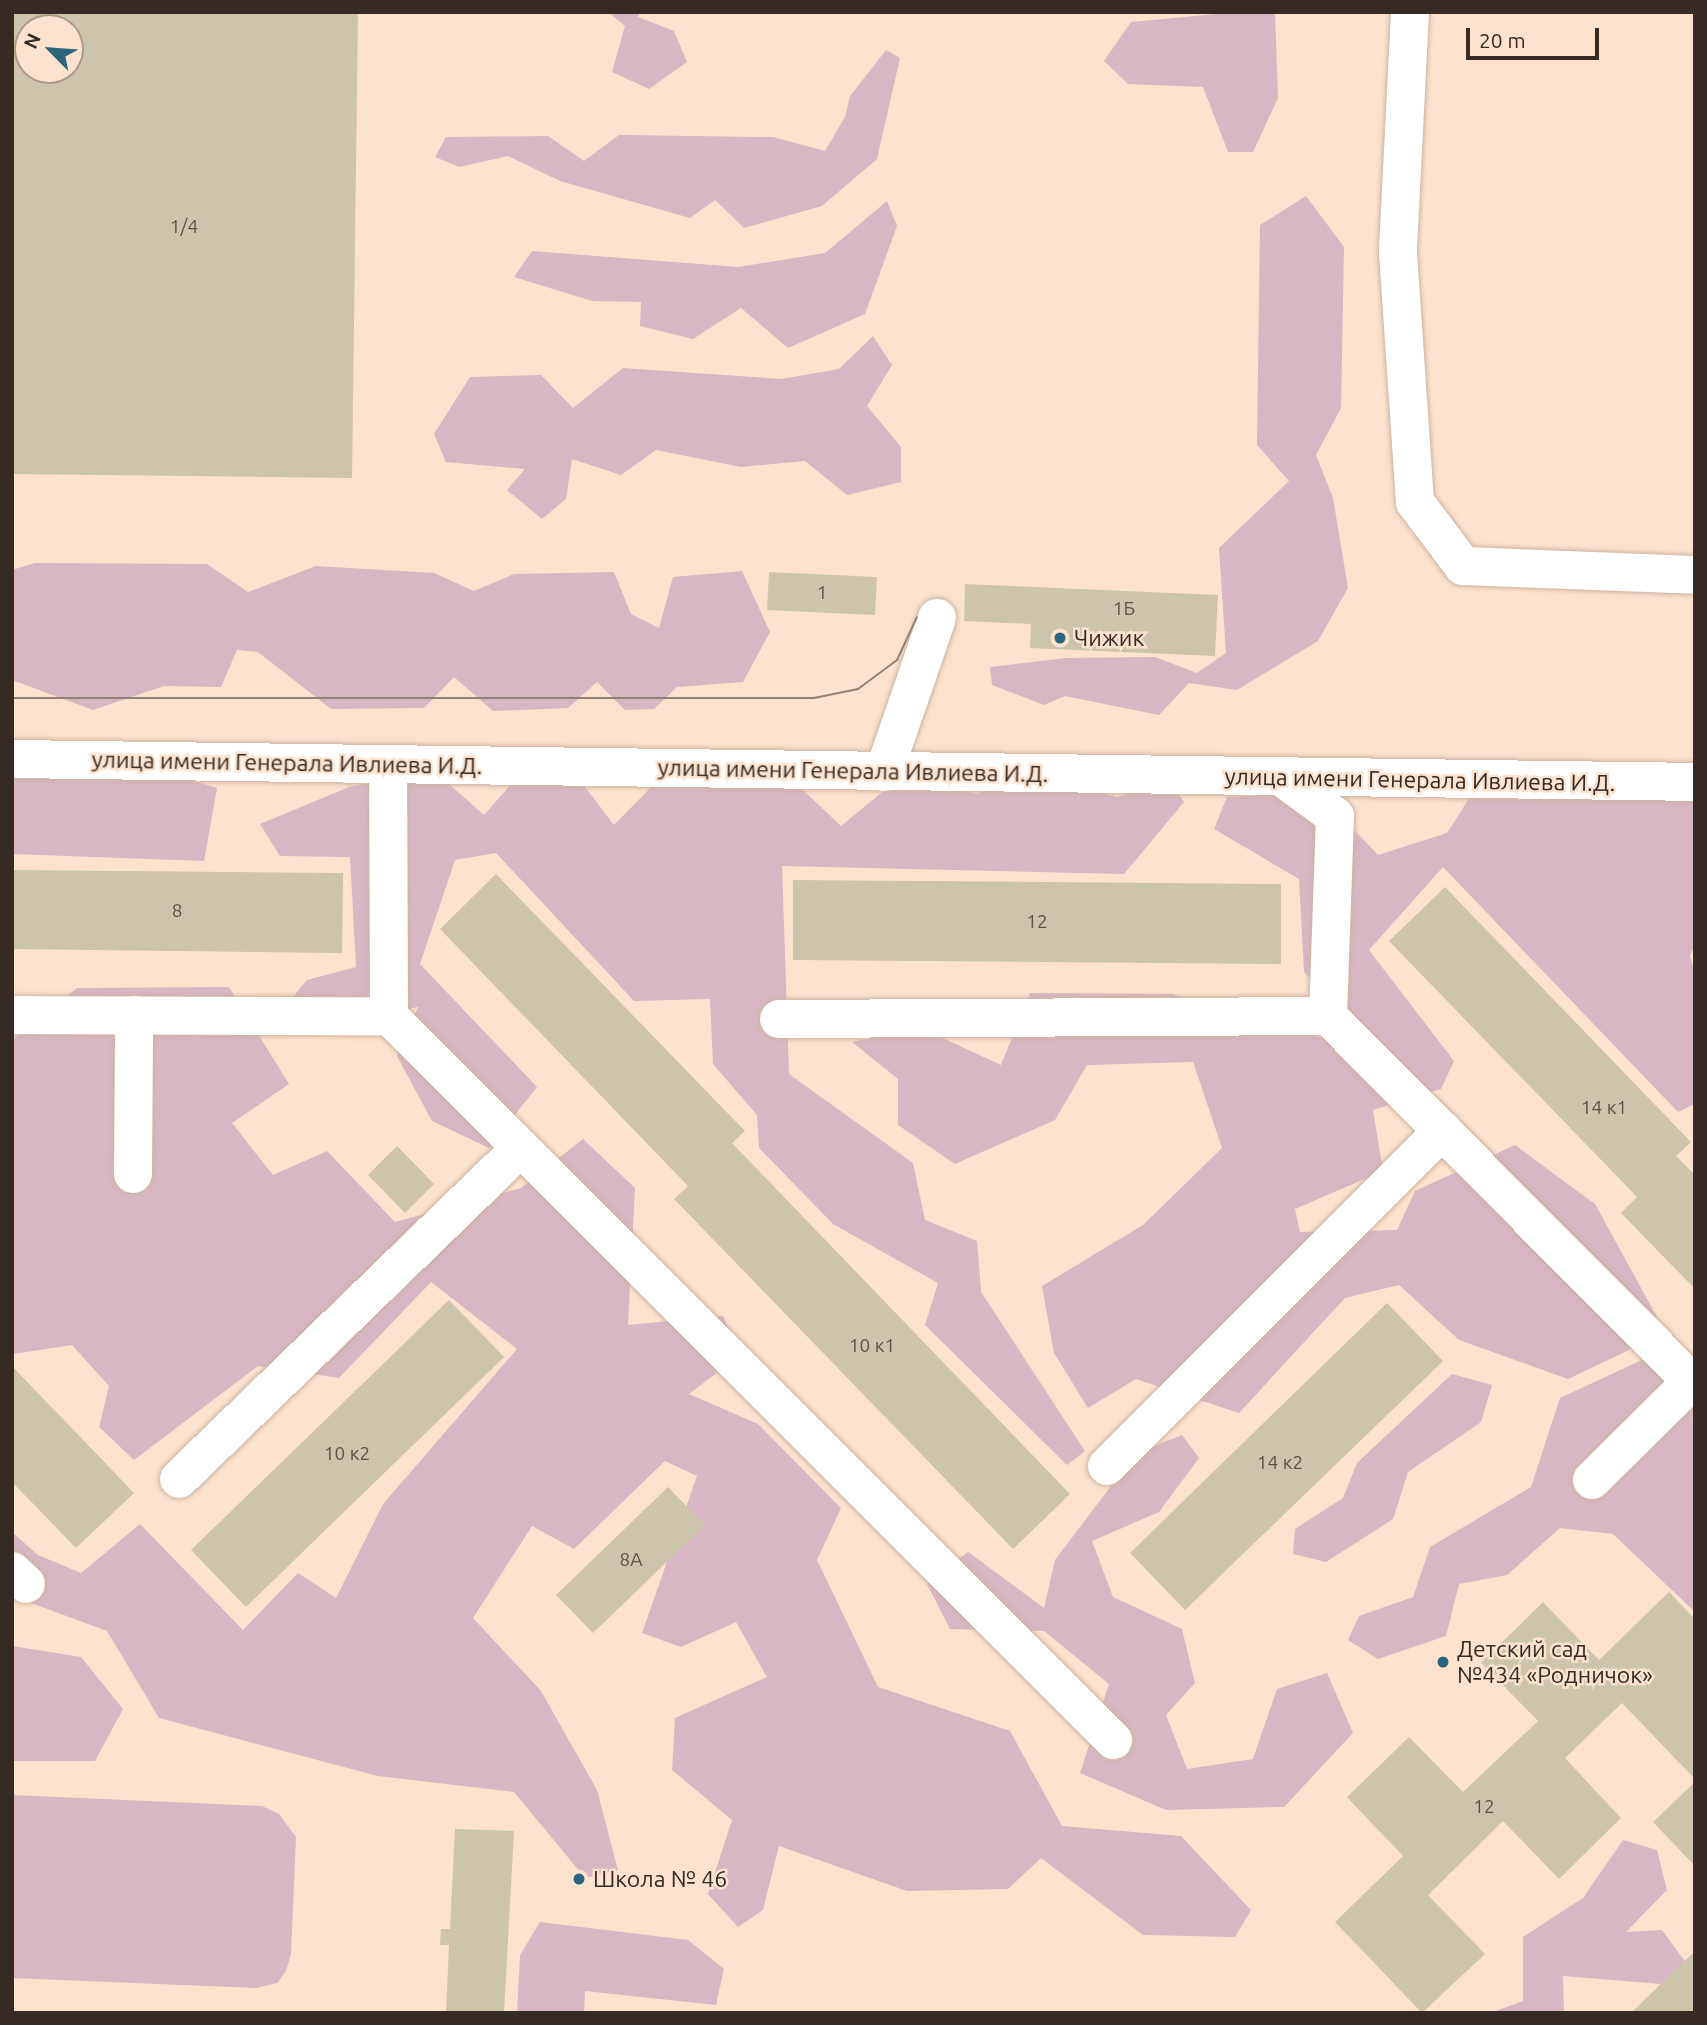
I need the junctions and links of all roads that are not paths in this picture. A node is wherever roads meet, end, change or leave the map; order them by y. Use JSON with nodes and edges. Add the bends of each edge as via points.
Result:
{"nodes":[{"id":1,"x":1410,"y":12,"type":"edge"},
{"id":2,"x":1695,"y":575,"type":"edge"},
{"id":3,"x":937,"y":618,"type":"dead end"},
{"id":4,"x":12,"y":759,"type":"edge"},
{"id":5,"x":388,"y":764,"type":"junction"},
{"id":6,"x":884,"y":772,"type":"junction"},
{"id":7,"x":1284,"y":779,"type":"junction"},
{"id":8,"x":1695,"y":782,"type":"edge"},
{"id":9,"x":12,"y":1015,"type":"edge"},
{"id":10,"x":134,"y":1015,"type":"junction"},
{"id":11,"x":389,"y":1016,"type":"junction"},
{"id":12,"x":1328,"y":1016,"type":"junction"},
{"id":13,"x":779,"y":1019,"type":"dead end"},
{"id":14,"x":1443,"y":1130,"type":"junction"},
{"id":15,"x":520,"y":1148,"type":"junction"},
{"id":16,"x":133,"y":1174,"type":"dead end"},
{"id":17,"x":1693,"y":1383,"type":"edge"},
{"id":18,"x":1107,"y":1466,"type":"dead end"},
{"id":19,"x":179,"y":1479,"type":"dead end"},
{"id":20,"x":1592,"y":1480,"type":"dead end"},
{"id":21,"x":1114,"y":1740,"type":"dead end"}],
"edges":[{"from":1,"to":2,"type":"street","via":[[1398,253],[1415,502],[1463,566]]},
{"from":3,"to":6,"type":"street"},
{"from":4,"to":5,"type":"street","name":"улица имени Генерала Ивлиева И.Д."},
{"from":5,"to":6,"type":"street","name":"улица имени Генерала Ивлиева И.Д."},
{"from":5,"to":11,"type":"street"},
{"from":6,"to":7,"type":"street","name":"улица имени Генерала Ивлиева И.Д."},
{"from":7,"to":8,"type":"street","name":"улица имени Генерала Ивлиева И.Д."},
{"from":7,"to":12,"type":"street","via":[[1335,816]]},
{"from":9,"to":10,"type":"street"},
{"from":10,"to":11,"type":"street"},
{"from":10,"to":16,"type":"street"},
{"from":11,"to":15,"type":"street"},
{"from":12,"to":13,"type":"street"},
{"from":12,"to":14,"type":"street"},
{"from":14,"to":17,"type":"street"},
{"from":14,"to":18,"type":"street"},
{"from":15,"to":19,"type":"street"},
{"from":15,"to":21,"type":"street"},
{"from":17,"to":20,"type":"street"}]}
